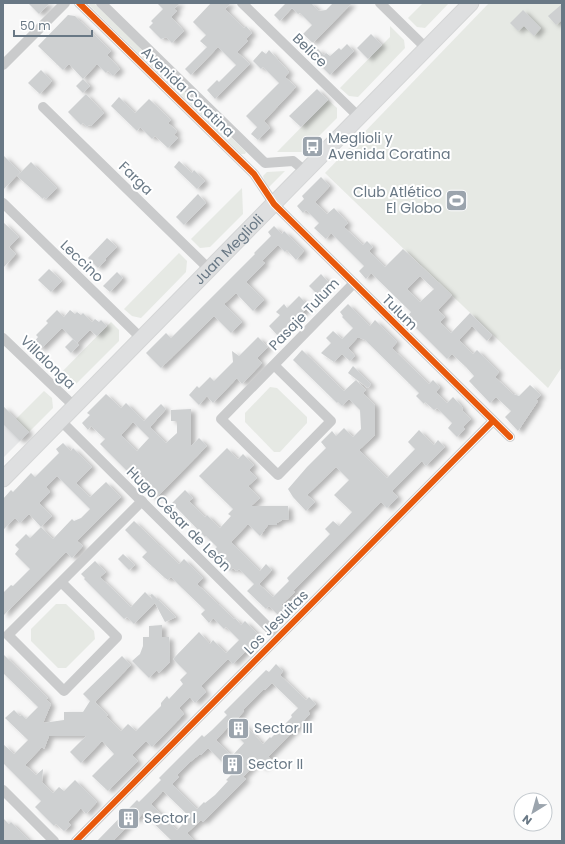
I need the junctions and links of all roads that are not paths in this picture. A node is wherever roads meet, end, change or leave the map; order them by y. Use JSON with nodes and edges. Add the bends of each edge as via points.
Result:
{"nodes":[{"id":1,"x":65,"y":3,"type":"edge"},
{"id":2,"x":79,"y":3,"type":"edge"},
{"id":3,"x":101,"y":3,"type":"edge"},
{"id":4,"x":242,"y":3,"type":"edge"},
{"id":5,"x":380,"y":3,"type":"edge"},
{"id":6,"x":471,"y":3,"type":"edge"},
{"id":7,"x":426,"y":48,"type":"junction"},
{"id":8,"x":3,"y":65,"type":"edge"},
{"id":9,"x":43,"y":107,"type":"dead end"},
{"id":10,"x":358,"y":117,"type":"junction"},
{"id":11,"x":265,"y":163,"type":"junction"},
{"id":12,"x":305,"y":171,"type":"junction"},
{"id":13,"x":254,"y":174,"type":"junction"},
{"id":14,"x":3,"y":203,"type":"edge"},
{"id":15,"x":274,"y":204,"type":"junction"},
{"id":16,"x":209,"y":269,"type":"junction"},
{"id":17,"x":354,"y":283,"type":"junction"},
{"id":18,"x":3,"y":338,"type":"edge"},
{"id":19,"x":141,"y":338,"type":"junction"},
{"id":20,"x":274,"y":365,"type":"junction"},
{"id":21,"x":74,"y":406,"type":"junction"},
{"id":22,"x":60,"y":420,"type":"junction"},
{"id":23,"x":493,"y":421,"type":"junction"},
{"id":24,"x":510,"y":437,"type":"dead end"},
{"id":25,"x":3,"y":479,"type":"edge"},
{"id":26,"x":142,"y":501,"type":"junction"},
{"id":27,"x":61,"y":582,"type":"junction"},
{"id":28,"x":278,"y":637,"type":"junction"},
{"id":29,"x":3,"y":790,"type":"edge"},
{"id":30,"x":54,"y":841,"type":"edge"},
{"id":31,"x":76,"y":841,"type":"edge"}],
"edges":[{"from":1,"to":8,"type":"street"},
{"from":2,"to":13,"type":"street","name":"Avenida Coratina"},
{"from":3,"to":11,"type":"street","name":"Avenida Coratina"},
{"from":4,"to":10,"type":"street","name":"Belice"},
{"from":5,"to":7,"type":"street"},
{"from":6,"to":7,"type":"main road","name":"Juan Meglioli"},
{"from":7,"to":10,"type":"main road","name":"Juan Meglioli"},
{"from":9,"to":16,"type":"street","name":"Farga"},
{"from":10,"to":12,"type":"main road","name":"Juan Meglioli"},
{"from":11,"to":12,"type":"street","via":[[293,161]]},
{"from":11,"to":13,"type":"street"},
{"from":12,"to":15,"type":"main road","name":"Juan Meglioli"},
{"from":13,"to":15,"type":"street","name":"Avenida Coratina"},
{"from":14,"to":19,"type":"street","name":"Leccino"},
{"from":15,"to":16,"type":"main road","name":"Juan Meglioli"},
{"from":15,"to":17,"type":"street","name":"Tulum"},
{"from":16,"to":19,"type":"main road","name":"Juan Meglioli"},
{"from":17,"to":20,"type":"street","name":"Pasaje Tulum"},
{"from":17,"to":23,"type":"street","name":"Tulum"},
{"from":18,"to":21,"type":"street","name":"Villalonga"},
{"from":19,"to":21,"type":"main road","name":"Juan Meglioli"},
{"from":20,"to":20,"type":"street","name":"Pasaje Tulum","via":[[221,419],[278,475],[331,421]]},
{"from":21,"to":22,"type":"main road","name":"Juan Meglioli"},
{"from":22,"to":25,"type":"main road","name":"Juan Meglioli"},
{"from":22,"to":26,"type":"street","name":"Hugo César de León"},
{"from":23,"to":24,"type":"street","name":"Tulum"},
{"from":23,"to":28,"type":"street","name":"Los Jesuitas"},
{"from":26,"to":27,"type":"street"},
{"from":26,"to":28,"type":"street","name":"Hugo César de León"},
{"from":27,"to":27,"type":"street","via":[[8,635],[64,691],[117,637]]},
{"from":28,"to":31,"type":"street","name":"Los Jesuitas"},
{"from":29,"to":30,"type":"street"}]}
